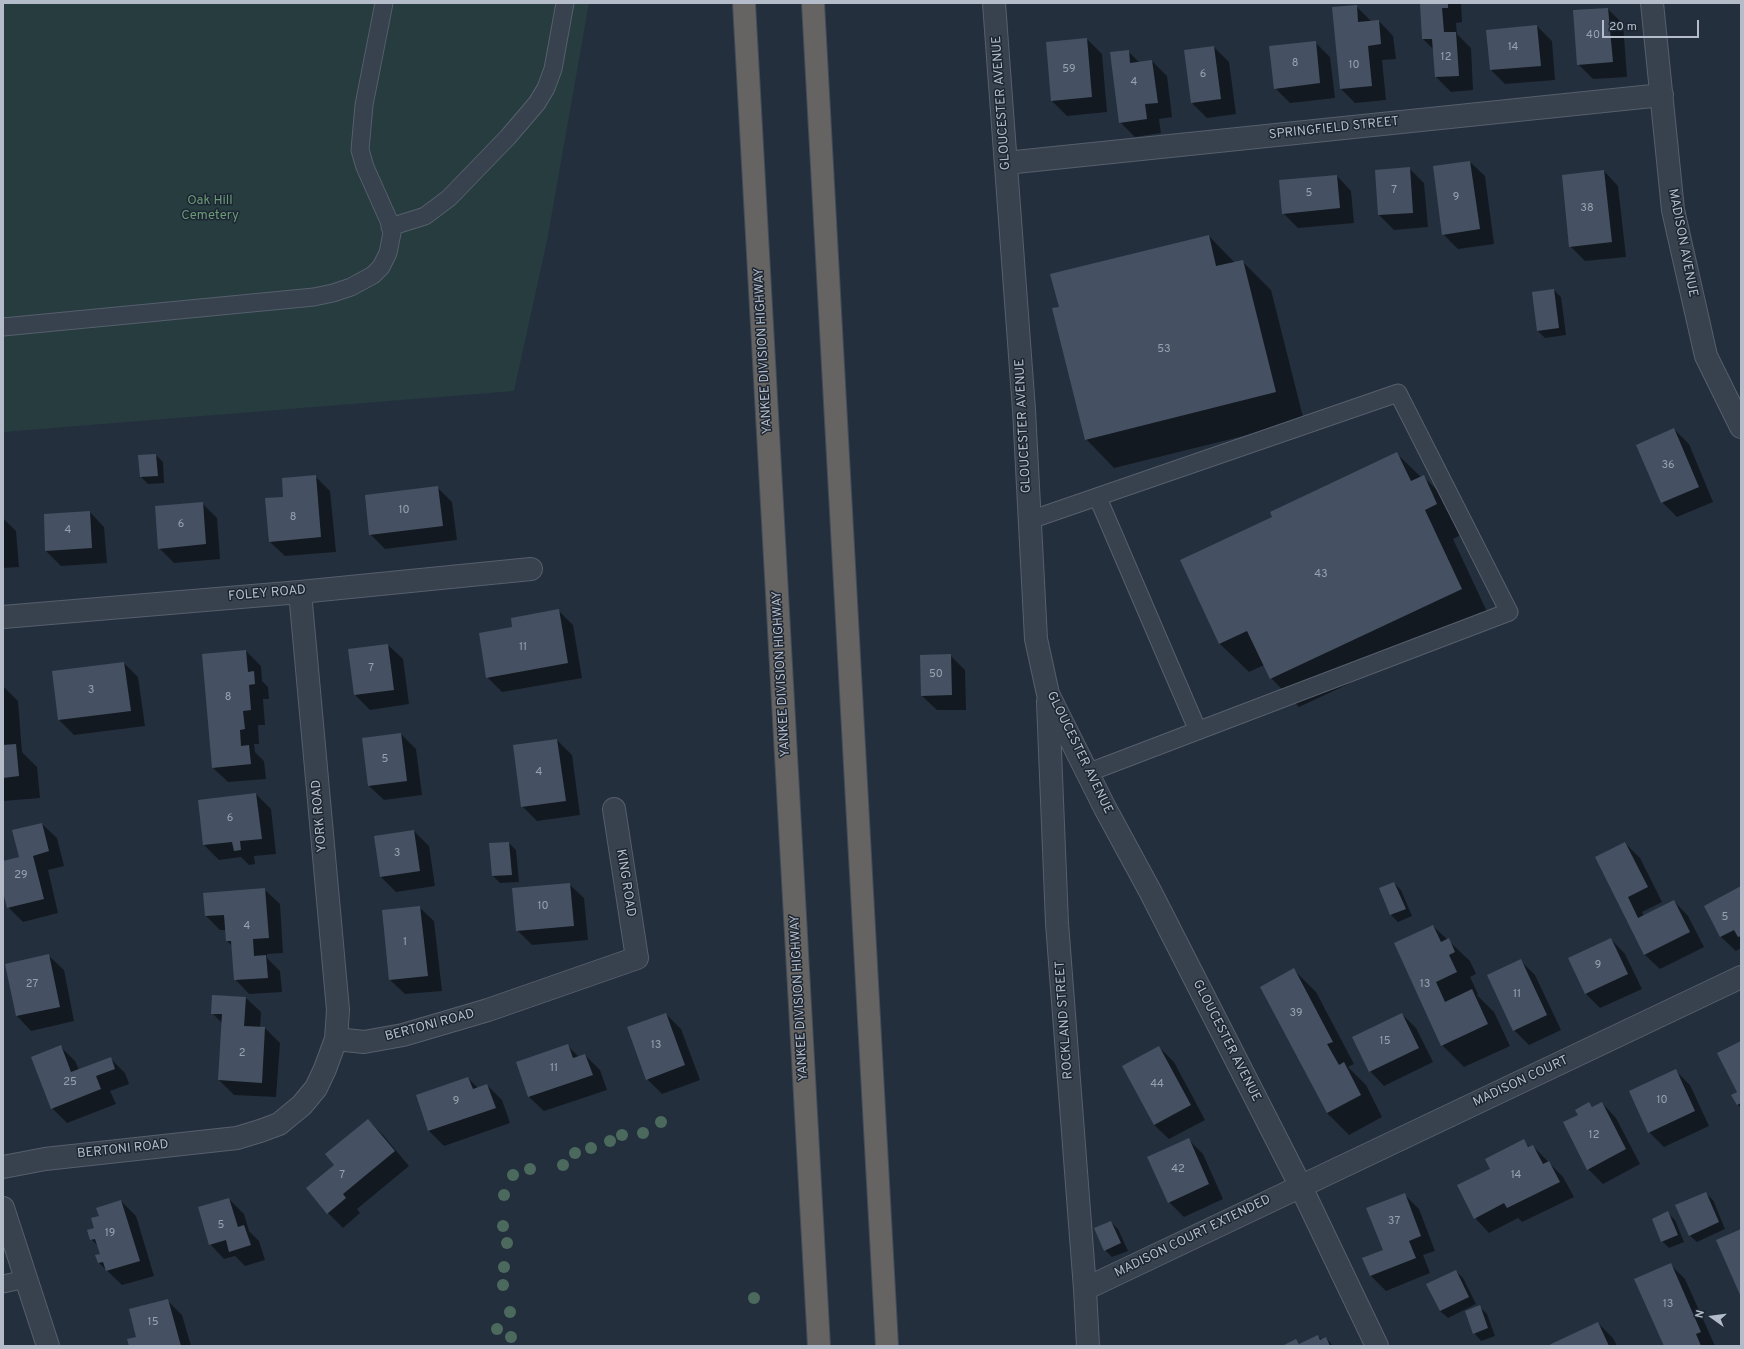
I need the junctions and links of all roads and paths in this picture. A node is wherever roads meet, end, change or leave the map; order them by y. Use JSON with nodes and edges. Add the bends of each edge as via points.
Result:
{"nodes":[{"id":1,"x":384,"y":3,"type":"edge"},
{"id":2,"x":565,"y":3,"type":"edge"},
{"id":3,"x":744,"y":3,"type":"edge"},
{"id":4,"x":814,"y":3,"type":"edge"},
{"id":5,"x":994,"y":3,"type":"edge"},
{"id":6,"x":1652,"y":3,"type":"edge"},
{"id":7,"x":1662,"y":95,"type":"junction"},
{"id":8,"x":1006,"y":163,"type":"junction"},
{"id":9,"x":390,"y":228,"type":"junction"},
{"id":10,"x":3,"y":327,"type":"edge"},
{"id":11,"x":1741,"y":427,"type":"edge"},
{"id":12,"x":1098,"y":498,"type":"junction"},
{"id":13,"x":1030,"y":520,"type":"junction"},
{"id":14,"x":531,"y":569,"type":"dead end"},
{"id":15,"x":300,"y":592,"type":"junction"},
{"id":16,"x":3,"y":617,"type":"edge"},
{"id":17,"x":1048,"y":694,"type":"junction"},
{"id":18,"x":1198,"y":731,"type":"junction"},
{"id":19,"x":1087,"y":773,"type":"junction"},
{"id":20,"x":614,"y":809,"type":"dead end"},
{"id":21,"x":637,"y":958,"type":"joint"},
{"id":22,"x":1741,"y":977,"type":"edge"},
{"id":23,"x":336,"y":1039,"type":"junction"},
{"id":24,"x":3,"y":1167,"type":"edge"},
{"id":25,"x":1300,"y":1186,"type":"junction"},
{"id":26,"x":3,"y":1208,"type":"edge"},
{"id":27,"x":26,"y":1279,"type":"junction"},
{"id":28,"x":3,"y":1284,"type":"edge"},
{"id":29,"x":1085,"y":1289,"type":"junction"},
{"id":30,"x":48,"y":1346,"type":"edge"},
{"id":31,"x":820,"y":1346,"type":"edge"},
{"id":32,"x":887,"y":1346,"type":"edge"},
{"id":33,"x":1088,"y":1346,"type":"edge"},
{"id":34,"x":1377,"y":1346,"type":"edge"}],
"edges":[{"from":1,"to":9,"type":"lane","via":[[364,105],[360,150]]},
{"from":2,"to":9,"type":"lane","via":[[553,69],[537,104],[449,198],[425,216]]},
{"from":3,"to":31,"type":"highway","name":"YANKEE DIVISION HIGHWAY"},
{"from":4,"to":32,"type":"highway"},
{"from":5,"to":8,"type":"street","name":"GLOUCESTER AVENUE"},
{"from":6,"to":7,"type":"street","name":"MADISON AVENUE"},
{"from":7,"to":8,"type":"street","name":"SPRINGFIELD STREET"},
{"from":7,"to":11,"type":"street","name":"MADISON AVENUE","via":[[1673,210],[1706,356]]},
{"from":8,"to":13,"type":"street","name":"GLOUCESTER AVENUE"},
{"from":9,"to":10,"type":"lane","via":[[392,233],[388,253],[381,267],[373,275],[333,293],[314,298]]},
{"from":12,"to":13,"type":"lane"},
{"from":12,"to":18,"type":"lane"},
{"from":12,"to":18,"type":"lane","via":[[1398,393],[1510,612]]},
{"from":13,"to":17,"type":"street","name":"GLOUCESTER AVENUE","via":[[1036,639]]},
{"from":14,"to":15,"type":"street","name":"FOLEY ROAD"},
{"from":15,"to":16,"type":"street","name":"FOLEY ROAD"},
{"from":15,"to":23,"type":"street","name":"YORK ROAD","via":[[338,1010]]},
{"from":17,"to":19,"type":"street","name":"GLOUCESTER AVENUE"},
{"from":17,"to":29,"type":"street","name":"ROCKLAND STREET","via":[[1057,922]]},
{"from":18,"to":19,"type":"lane"},
{"from":19,"to":25,"type":"street","name":"GLOUCESTER AVENUE"},
{"from":20,"to":21,"type":"street","name":"KING ROAD"},
{"from":21,"to":23,"type":"street","name":"BERTONI ROAD","via":[[488,1010],[403,1035],[364,1042]]},
{"from":22,"to":25,"type":"street","name":"MADISON COURT"},
{"from":23,"to":24,"type":"street","name":"BERTONI ROAD","via":[[316,1088],[302,1105],[279,1124],[260,1132],[237,1138],[44,1159]]},
{"from":25,"to":29,"type":"street","name":"MADISON COURT EXTENDED"},
{"from":25,"to":34,"type":"street","name":"GLOUCESTER AVENUE"},
{"from":26,"to":27,"type":"street"},
{"from":27,"to":28,"type":"lane"},
{"from":27,"to":30,"type":"street"},
{"from":29,"to":33,"type":"street","name":"ROCKLAND STREET"}]}
